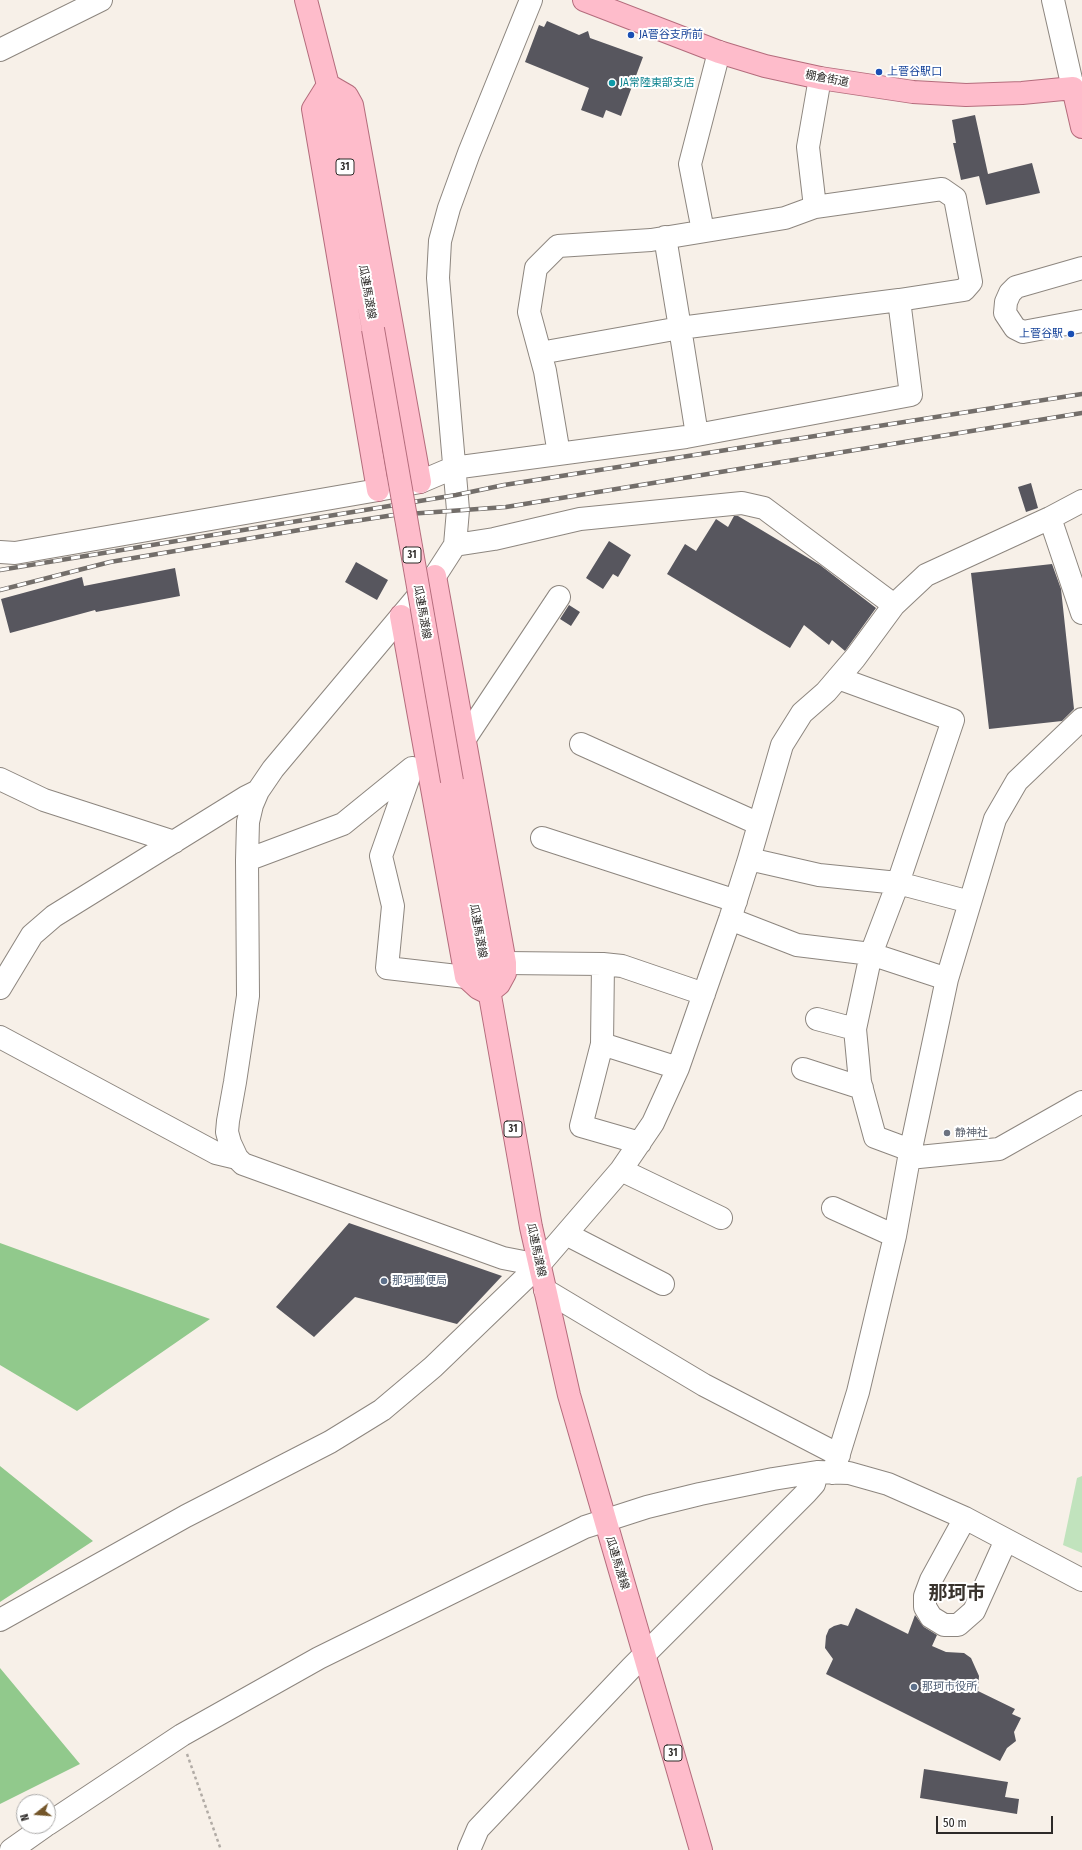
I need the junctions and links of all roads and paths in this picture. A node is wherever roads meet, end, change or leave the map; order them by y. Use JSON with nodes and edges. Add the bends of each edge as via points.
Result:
{"nodes":[{"id":1,"x":101,"y":0,"type":"edge"},
{"id":2,"x":306,"y":0,"type":"edge"},
{"id":3,"x":531,"y":0,"type":"edge"},
{"id":4,"x":584,"y":0,"type":"edge"},
{"id":5,"x":1053,"y":0,"type":"edge"},
{"id":6,"x":0,"y":50,"type":"edge"},
{"id":7,"x":719,"y":52,"type":"junction"},
{"id":8,"x":820,"y":78,"type":"junction"},
{"id":9,"x":328,"y":85,"type":"junction"},
{"id":10,"x":1078,"y":88,"type":"edge"},
{"id":11,"x":1082,"y":127,"type":"edge"},
{"id":12,"x":815,"y":207,"type":"junction"},
{"id":13,"x":703,"y":231,"type":"junction"},
{"id":14,"x":665,"y":237,"type":"junction"},
{"id":15,"x":1082,"y":268,"type":"edge"},
{"id":16,"x":899,"y":300,"type":"junction"},
{"id":17,"x":1082,"y":320,"type":"edge"},
{"id":18,"x":680,"y":328,"type":"junction"},
{"id":19,"x":540,"y":353,"type":"junction"},
{"id":20,"x":697,"y":435,"type":"junction"},
{"id":21,"x":559,"y":454,"type":"junction"},
{"id":22,"x":453,"y":468,"type":"junction"},
{"id":23,"x":420,"y":482,"type":"junction"},
{"id":24,"x":378,"y":490,"type":"junction"},
{"id":25,"x":1082,"y":501,"type":"edge"},
{"id":26,"x":1050,"y":518,"type":"junction"},
{"id":27,"x":455,"y":545,"type":"junction"},
{"id":28,"x":0,"y":552,"type":"edge"},
{"id":29,"x":435,"y":576,"type":"junction"},
{"id":30,"x":559,"y":597,"type":"dead end"},
{"id":31,"x":894,"y":605,"type":"junction"},
{"id":32,"x":1082,"y":613,"type":"edge"},
{"id":33,"x":402,"y":616,"type":"junction"},
{"id":34,"x":838,"y":678,"type":"junction"},
{"id":35,"x":1082,"y":719,"type":"edge"},
{"id":36,"x":466,"y":737,"type":"junction"},
{"id":37,"x":582,"y":744,"type":"dead end"},
{"id":38,"x":426,"y":751,"type":"junction"},
{"id":39,"x":412,"y":768,"type":"junction"},
{"id":40,"x":0,"y":779,"type":"edge"},
{"id":41,"x":258,"y":791,"type":"junction"},
{"id":42,"x":759,"y":824,"type":"junction"},
{"id":43,"x":542,"y":838,"type":"dead end"},
{"id":44,"x":174,"y":842,"type":"junction"},
{"id":45,"x":749,"y":859,"type":"junction"},
{"id":46,"x":246,"y":860,"type":"junction"},
{"id":47,"x":898,"y":883,"type":"junction"},
{"id":48,"x":970,"y":902,"type":"junction"},
{"id":49,"x":733,"y":910,"type":"junction"},
{"id":50,"x":871,"y":954,"type":"junction"},
{"id":51,"x":505,"y":963,"type":"junction"},
{"id":52,"x":603,"y":964,"type":"junction"},
{"id":53,"x":466,"y":978,"type":"junction"},
{"id":54,"x":947,"y":980,"type":"junction"},
{"id":55,"x":0,"y":988,"type":"edge"},
{"id":56,"x":488,"y":993,"type":"junction"},
{"id":57,"x":704,"y":994,"type":"junction"},
{"id":58,"x":818,"y":1019,"type":"dead end"},
{"id":59,"x":855,"y":1030,"type":"junction"},
{"id":60,"x":0,"y":1037,"type":"edge"},
{"id":61,"x":602,"y":1044,"type":"junction"},
{"id":62,"x":678,"y":1068,"type":"junction"},
{"id":63,"x":803,"y":1069,"type":"dead end"},
{"id":64,"x":862,"y":1088,"type":"junction"},
{"id":65,"x":1082,"y":1102,"type":"edge"},
{"id":66,"x":640,"y":1143,"type":"junction"},
{"id":67,"x":910,"y":1154,"type":"junction"},
{"id":68,"x":237,"y":1158,"type":"junction"},
{"id":69,"x":621,"y":1170,"type":"junction"},
{"id":70,"x":833,"y":1208,"type":"dead end"},
{"id":71,"x":721,"y":1218,"type":"dead end"},
{"id":72,"x":566,"y":1234,"type":"junction"},
{"id":73,"x":895,"y":1236,"type":"junction"},
{"id":74,"x":539,"y":1265,"type":"junction"},
{"id":75,"x":663,"y":1284,"type":"dead end"},
{"id":76,"x":545,"y":1290,"type":"junction"},
{"id":77,"x":830,"y":1466,"type":"junction"},
{"id":78,"x":965,"y":1518,"type":"junction"},
{"id":79,"x":605,"y":1521,"type":"junction"},
{"id":80,"x":1006,"y":1540,"type":"junction"},
{"id":81,"x":1082,"y":1580,"type":"edge"},
{"id":82,"x":0,"y":1620,"type":"edge"},
{"id":83,"x":645,"y":1655,"type":"junction"},
{"id":84,"x":182,"y":1735,"type":"junction"},
{"id":85,"x":56,"y":1819,"type":"edge"},
{"id":86,"x":34,"y":1834,"type":"edge"},
{"id":87,"x":12,"y":1850,"type":"edge"},
{"id":88,"x":221,"y":1850,"type":"edge"},
{"id":89,"x":469,"y":1850,"type":"edge"},
{"id":90,"x":701,"y":1850,"type":"edge"}],
"edges":[{"from":1,"to":6,"type":"street"},
{"from":2,"to":9,"type":"main road","name":"瓜連馬渡線","number":"31"},
{"from":3,"to":22,"type":"street","via":[[469,153],[440,241],[438,278]]},
{"from":4,"to":7,"type":"main road","name":"棚倉街道"},
{"from":5,"to":10,"type":"street"},
{"from":7,"to":8,"type":"main road","name":"棚倉街道","via":[[765,66]]},
{"from":7,"to":13,"type":"street","via":[[690,164]]},
{"from":8,"to":10,"type":"main road","name":"棚倉街道","via":[[906,91],[966,95]]},
{"from":8,"to":12,"type":"street","via":[[808,147]]},
{"from":9,"to":23,"type":"main road","via":[[346,96],[352,105]]},
{"from":9,"to":24,"type":"main road","via":[[313,109]]},
{"from":9,"to":56,"type":"main road","name":"瓜連馬渡線","number":"31","bridge":true},
{"from":10,"to":11,"type":"main road"},
{"from":12,"to":13,"type":"street","via":[[785,218]]},
{"from":12,"to":16,"type":"street","via":[[942,190],[955,198],[971,282],[964,290]]},
{"from":13,"to":14,"type":"street"},
{"from":14,"to":18,"type":"street"},
{"from":14,"to":19,"type":"street","via":[[558,246],[536,268],[529,312]]},
{"from":15,"to":17,"type":"street","via":[[1016,287],[1006,302],[1006,313],[1014,328],[1023,332]]},
{"from":16,"to":18,"type":"street"},
{"from":16,"to":20,"type":"street","via":[[911,395]]},
{"from":18,"to":19,"type":"street"},
{"from":18,"to":20,"type":"street"},
{"from":19,"to":21,"type":"street"},
{"from":20,"to":21,"type":"street"},
{"from":21,"to":22,"type":"street"},
{"from":22,"to":23,"type":"street"},
{"from":22,"to":27,"type":"street","via":[[458,510]]},
{"from":23,"to":24,"type":"street"},
{"from":24,"to":28,"type":"street","via":[[15,553]]},
{"from":25,"to":26,"type":"street"},
{"from":26,"to":31,"type":"street","via":[[926,575]]},
{"from":26,"to":32,"type":"street"},
{"from":27,"to":29,"type":"street"},
{"from":27,"to":31,"type":"street","via":[[494,539],[580,519],[742,503],[764,508]]},
{"from":29,"to":33,"type":"street"},
{"from":29,"to":36,"type":"main road"},
{"from":30,"to":36,"type":"street"},
{"from":31,"to":34,"type":"street"},
{"from":33,"to":38,"type":"main road"},
{"from":33,"to":41,"type":"street","via":[[295,741]]},
{"from":34,"to":42,"type":"street","via":[[802,713],[782,745]]},
{"from":34,"to":47,"type":"street","via":[[953,720]]},
{"from":35,"to":48,"type":"street","via":[[1017,781],[995,819]]},
{"from":36,"to":51,"type":"main road"},
{"from":37,"to":42,"type":"street"},
{"from":38,"to":39,"type":"street"},
{"from":38,"to":53,"type":"main road"},
{"from":39,"to":46,"type":"street","via":[[343,824]]},
{"from":39,"to":53,"type":"street","via":[[381,856],[393,906],[387,968]]},
{"from":40,"to":44,"type":"street","via":[[44,800]]},
{"from":41,"to":44,"type":"street"},
{"from":41,"to":46,"type":"street","via":[[248,822]]},
{"from":42,"to":45,"type":"street"},
{"from":43,"to":49,"type":"street"},
{"from":44,"to":55,"type":"street","via":[[48,921],[32,935]]},
{"from":45,"to":47,"type":"street","via":[[819,875]]},
{"from":45,"to":49,"type":"street"},
{"from":46,"to":68,"type":"street","via":[[248,996],[227,1132]]},
{"from":47,"to":48,"type":"street"},
{"from":47,"to":50,"type":"street"},
{"from":48,"to":54,"type":"street"},
{"from":49,"to":50,"type":"street","via":[[798,945]]},
{"from":49,"to":57,"type":"street"},
{"from":50,"to":54,"type":"street"},
{"from":50,"to":59,"type":"street"},
{"from":51,"to":52,"type":"street"},
{"from":51,"to":56,"type":"main road","via":[[505,973],[499,984]]},
{"from":52,"to":57,"type":"street","via":[[622,966]]},
{"from":52,"to":61,"type":"street"},
{"from":53,"to":56,"type":"main road"},
{"from":54,"to":67,"type":"street"},
{"from":56,"to":74,"type":"main road","name":"瓜連馬渡線","number":"31"},
{"from":57,"to":62,"type":"street"},
{"from":58,"to":59,"type":"street"},
{"from":59,"to":64,"type":"street"},
{"from":60,"to":68,"type":"street","via":[[216,1154]]},
{"from":61,"to":62,"type":"street"},
{"from":61,"to":66,"type":"street","via":[[581,1126]]},
{"from":62,"to":66,"type":"street","via":[[653,1123]]},
{"from":63,"to":64,"type":"street"},
{"from":64,"to":67,"type":"street","via":[[875,1137]]},
{"from":65,"to":67,"type":"street","via":[[999,1149]]},
{"from":66,"to":69,"type":"street"},
{"from":67,"to":73,"type":"street"},
{"from":68,"to":74,"type":"street","via":[[243,1164],[261,1171],[503,1258]]},
{"from":69,"to":71,"type":"street"},
{"from":69,"to":72,"type":"street"},
{"from":70,"to":73,"type":"street"},
{"from":72,"to":74,"type":"street"},
{"from":72,"to":75,"type":"street"},
{"from":73,"to":77,"type":"street","via":[[858,1392]]},
{"from":74,"to":76,"type":"main road","name":"瓜連馬渡線","number":"31"},
{"from":74,"to":82,"type":"street","via":[[433,1367],[382,1410],[330,1442],[186,1516]]},
{"from":76,"to":77,"type":"street","via":[[704,1385]]},
{"from":76,"to":79,"type":"main road","name":"瓜連馬渡線","number":"31","via":[[569,1395]]},
{"from":77,"to":78,"type":"street","via":[[888,1484]]},
{"from":77,"to":79,"type":"street","via":[[700,1494]]},
{"from":77,"to":83,"type":"street"},
{"from":78,"to":80,"type":"street"},
{"from":78,"to":80,"type":"street","via":[[925,1596],[925,1607],[931,1617],[944,1625],[958,1625],[974,1611]]},
{"from":79,"to":83,"type":"main road","name":"瓜連馬渡線","number":"31"},
{"from":79,"to":84,"type":"street","via":[[585,1527],[319,1658]]},
{"from":80,"to":81,"type":"street"},
{"from":83,"to":89,"type":"street","via":[[478,1829]]},
{"from":83,"to":90,"type":"main road","name":"瓜連馬渡線","number":"31"},
{"from":84,"to":85,"type":"street"},
{"from":84,"to":88,"type":"path","via":[[191,1769]]},
{"from":86,"to":87,"type":"street"}]}
